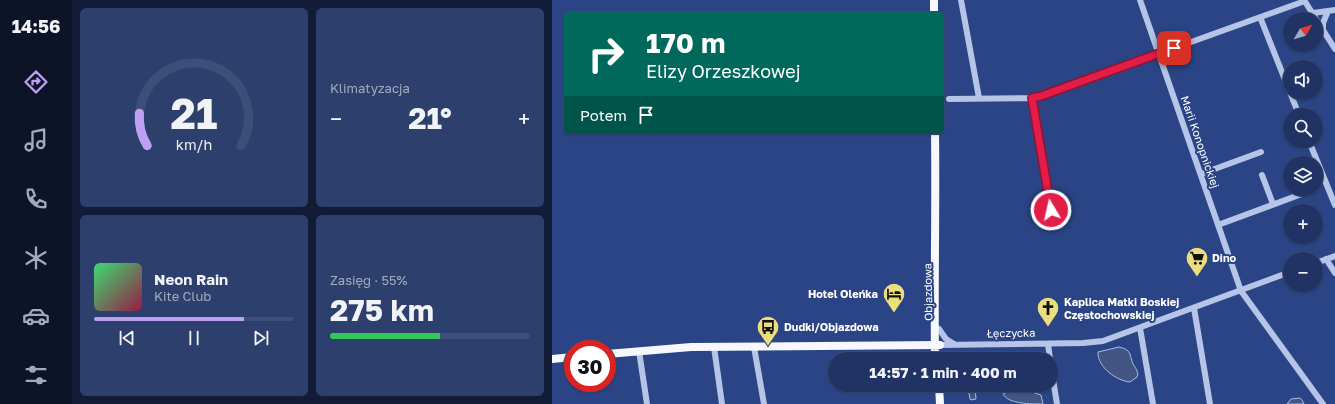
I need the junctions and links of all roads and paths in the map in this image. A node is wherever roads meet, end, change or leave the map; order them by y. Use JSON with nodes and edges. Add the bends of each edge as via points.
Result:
{"nodes":[{"id":1,"x":934,"y":0,"type":"edge"},
{"id":2,"x":961,"y":0,"type":"edge"},
{"id":3,"x":1140,"y":0,"type":"edge"},
{"id":4,"x":1305,"y":1,"type":"edge"},
{"id":5,"x":1335,"y":10,"type":"edge"},
{"id":6,"x":934,"y":12,"type":"edge"},
{"id":7,"x":1312,"y":12,"type":"edge"},
{"id":8,"x":1323,"y":12,"type":"edge"},
{"id":9,"x":1328,"y":12,"type":"junction"},
{"id":10,"x":1260,"y":17,"type":"junction"},
{"id":11,"x":1323,"y":23,"type":"edge"},
{"id":12,"x":1323,"y":30,"type":"edge"},
{"id":13,"x":1335,"y":49,"type":"edge"},
{"id":14,"x":1159,"y":54,"type":"junction"},
{"id":15,"x":979,"y":98,"type":"junction"},
{"id":16,"x":1032,"y":98,"type":"junction"},
{"id":17,"x":949,"y":99,"type":"dead end"},
{"id":18,"x":1296,"y":108,"type":"edge"},
{"id":19,"x":935,"y":134,"type":"edge"},
{"id":20,"x":1312,"y":148,"type":"edge"},
{"id":21,"x":1261,"y":151,"type":"dead end"},
{"id":22,"x":1201,"y":174,"type":"junction"},
{"id":23,"x":1262,"y":175,"type":"dead end"},
{"id":24,"x":1326,"y":185,"type":"junction"},
{"id":25,"x":1323,"y":186,"type":"edge"},
{"id":26,"x":1296,"y":196,"type":"edge"},
{"id":27,"x":1273,"y":204,"type":"junction"},
{"id":28,"x":1335,"y":205,"type":"edge"},
{"id":29,"x":1051,"y":210,"type":"dead end"},
{"id":30,"x":936,"y":225,"type":"junction"},
{"id":31,"x":1218,"y":225,"type":"junction"},
{"id":32,"x":1335,"y":256,"type":"edge"},
{"id":33,"x":1326,"y":259,"type":"junction"},
{"id":34,"x":1323,"y":260,"type":"edge"},
{"id":35,"x":1335,"y":273,"type":"edge"},
{"id":36,"x":1283,"y":275,"type":"edge"},
{"id":37,"x":1241,"y":291,"type":"junction"},
{"id":38,"x":1194,"y":308,"type":"junction"},
{"id":39,"x":1140,"y":328,"type":"junction"},
{"id":40,"x":939,"y":329,"type":"junction"},
{"id":41,"x":1048,"y":344,"type":"junction"},
{"id":42,"x":937,"y":345,"type":"junction"},
{"id":43,"x":955,"y":345,"type":"junction"},
{"id":44,"x":714,"y":347,"type":"junction"},
{"id":45,"x":754,"y":347,"type":"junction"},
{"id":46,"x":639,"y":351,"type":"junction"},
{"id":47,"x":936,"y":352,"type":"edge"},
{"id":48,"x":938,"y":352,"type":"edge"},
{"id":49,"x":1049,"y":352,"type":"edge"},
{"id":50,"x":616,"y":353,"type":"edge"},
{"id":51,"x":564,"y":358,"type":"edge"},
{"id":52,"x":552,"y":359,"type":"edge"},
{"id":53,"x":935,"y":392,"type":"edge"},
{"id":54,"x":939,"y":392,"type":"edge"},
{"id":55,"x":1055,"y":392,"type":"edge"},
{"id":56,"x":647,"y":404,"type":"edge"},
{"id":57,"x":722,"y":404,"type":"edge"},
{"id":58,"x":764,"y":404,"type":"edge"},
{"id":59,"x":935,"y":404,"type":"edge"},
{"id":60,"x":940,"y":404,"type":"edge"},
{"id":61,"x":1057,"y":404,"type":"edge"},
{"id":62,"x":1153,"y":404,"type":"edge"},
{"id":63,"x":1210,"y":404,"type":"edge"},
{"id":64,"x":1323,"y":404,"type":"edge"}],
"edges":[{"from":1,"to":6,"type":"main road"},
{"from":2,"to":15,"type":"street"},
{"from":3,"to":14,"type":"street","name":"Marii Konopnickiej"},
{"from":4,"to":7,"type":"street"},
{"from":4,"to":10,"type":"street"},
{"from":5,"to":9,"type":"street"},
{"from":8,"to":9,"type":"street"},
{"from":9,"to":11,"type":"street"},
{"from":10,"to":14,"type":"street"},
{"from":10,"to":18,"type":"street"},
{"from":12,"to":13,"type":"street"},
{"from":14,"to":16,"type":"street"},
{"from":14,"to":22,"type":"street","name":"Marii Konopnickiej"},
{"from":15,"to":16,"type":"street"},
{"from":15,"to":17,"type":"street"},
{"from":16,"to":29,"type":"street"},
{"from":19,"to":30,"type":"main road","name":"Objazdowa"},
{"from":20,"to":24,"type":"street"},
{"from":21,"to":22,"type":"street"},
{"from":22,"to":31,"type":"street","name":"Marii Konopnickiej"},
{"from":23,"to":27,"type":"street"},
{"from":24,"to":25,"type":"street"},
{"from":24,"to":28,"type":"street"},
{"from":26,"to":27,"type":"street"},
{"from":27,"to":31,"type":"street"},
{"from":30,"to":40,"type":"main road","name":"Objazdowa","via":[[940,285]]},
{"from":30,"to":42,"type":"main road","name":"Objazdowa","via":[[934,256]]},
{"from":31,"to":37,"type":"street","name":"Marii Konopnickiej"},
{"from":32,"to":33,"type":"street"},
{"from":33,"to":34,"type":"street"},
{"from":33,"to":35,"type":"street"},
{"from":36,"to":37,"type":"street","name":"Łęczycka"},
{"from":37,"to":38,"type":"street","name":"Łęczycka"},
{"from":37,"to":64,"type":"street","name":"Marii Konopnickiej"},
{"from":38,"to":39,"type":"street","name":"Łęczycka"},
{"from":38,"to":63,"type":"street"},
{"from":39,"to":41,"type":"street","name":"Łęczycka","via":[[1103,341]]},
{"from":39,"to":62,"type":"street"},
{"from":40,"to":42,"type":"main road","name":"Objazdowa"},
{"from":40,"to":43,"type":"street","via":[[946,339]]},
{"from":41,"to":43,"type":"street","name":"Łęczycka"},
{"from":41,"to":49,"type":"street"},
{"from":42,"to":43,"type":"street","name":"Łęczycka"},
{"from":42,"to":45,"type":"main road"},
{"from":42,"to":47,"type":"main road","name":"Objazdowa"},
{"from":42,"to":48,"type":"main road","name":"Objazdowa"},
{"from":44,"to":45,"type":"main road"},
{"from":44,"to":46,"type":"main road"},
{"from":44,"to":57,"type":"street"},
{"from":45,"to":58,"type":"street"},
{"from":46,"to":50,"type":"main road"},
{"from":46,"to":56,"type":"street"},
{"from":51,"to":52,"type":"main road"},
{"from":53,"to":59,"type":"main road"},
{"from":54,"to":60,"type":"main road"},
{"from":55,"to":61,"type":"street"}]}
